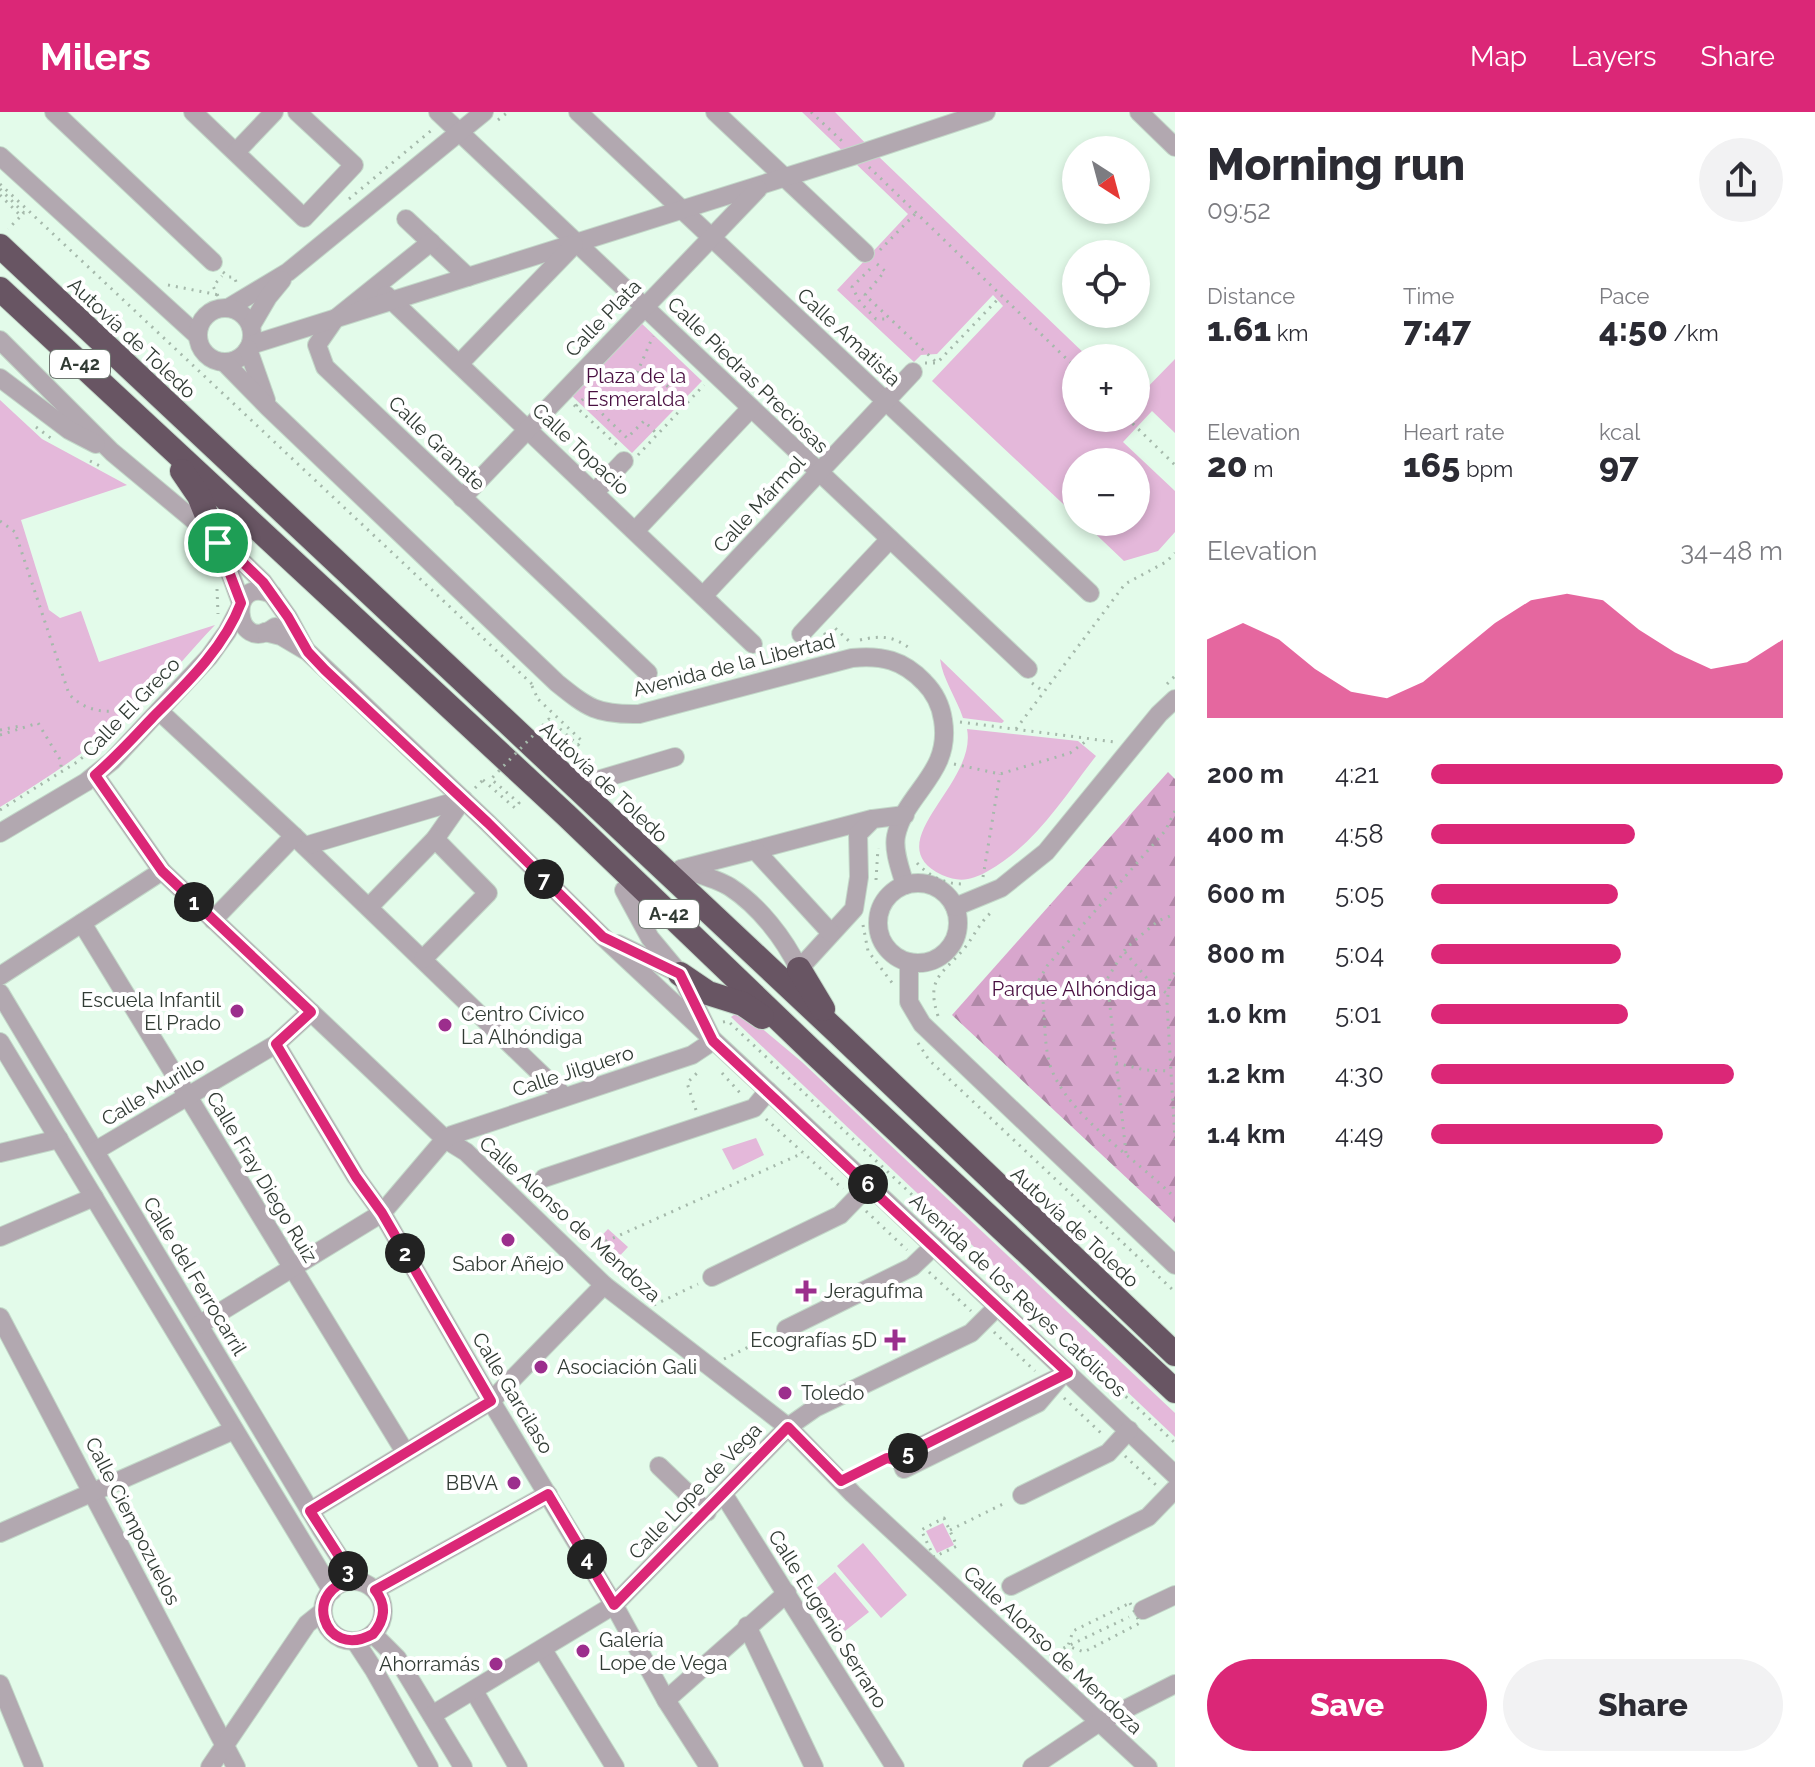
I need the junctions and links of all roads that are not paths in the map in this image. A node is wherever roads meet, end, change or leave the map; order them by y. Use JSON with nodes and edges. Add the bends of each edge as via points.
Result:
{"nodes":[{"id":1,"x":54,"y":112,"type":"edge"},
{"id":2,"x":193,"y":112,"type":"edge"},
{"id":3,"x":274,"y":112,"type":"edge"},
{"id":4,"x":297,"y":112,"type":"edge"},
{"id":5,"x":484,"y":112,"type":"edge"},
{"id":6,"x":578,"y":112,"type":"edge"},
{"id":7,"x":715,"y":112,"type":"edge"},
{"id":8,"x":986,"y":112,"type":"edge"},
{"id":9,"x":1139,"y":112,"type":"edge"},
{"id":10,"x":442,"y":115,"type":"edge"},
{"id":11,"x":459,"y":132,"type":"junction"},
{"id":12,"x":1175,"y":147,"type":"edge"},
{"id":13,"x":236,"y":152,"type":"junction"},
{"id":14,"x":0,"y":156,"type":"edge"},
{"id":15,"x":781,"y":174,"type":"junction"},
{"id":16,"x":762,"y":185,"type":"junction"},
{"id":17,"x":683,"y":210,"type":"junction"},
{"id":18,"x":406,"y":219,"type":"dead end"},
{"id":19,"x":710,"y":236,"type":"junction"},
{"id":20,"x":431,"y":242,"type":"junction"},
{"id":21,"x":576,"y":243,"type":"junction"},
{"id":22,"x":0,"y":246,"type":"edge"},
{"id":23,"x":871,"y":258,"type":"road end"},
{"id":24,"x":219,"y":268,"type":"road end"},
{"id":25,"x":288,"y":272,"type":"junction"},
{"id":26,"x":468,"y":277,"type":"junction"},
{"id":27,"x":138,"y":284,"type":"junction"},
{"id":28,"x":378,"y":287,"type":"junction"},
{"id":29,"x":0,"y":289,"type":"edge"},
{"id":30,"x":393,"y":301,"type":"junction"},
{"id":31,"x":219,"y":305,"type":"junction"},
{"id":32,"x":644,"y":306,"type":"junction"},
{"id":33,"x":335,"y":319,"type":"junction"},
{"id":34,"x":251,"y":326,"type":"junction"},
{"id":35,"x":198,"y":336,"type":"junction"},
{"id":36,"x":0,"y":340,"type":"edge"},
{"id":37,"x":250,"y":347,"type":"junction"},
{"id":38,"x":224,"y":362,"type":"junction"},
{"id":39,"x":459,"y":364,"type":"junction"},
{"id":40,"x":913,"y":372,"type":"road end"},
{"id":41,"x":0,"y":378,"type":"edge"},
{"id":42,"x":886,"y":401,"type":"junction"},
{"id":43,"x":268,"y":407,"type":"junction"},
{"id":44,"x":751,"y":408,"type":"junction"},
{"id":45,"x":58,"y":410,"type":"junction"},
{"id":46,"x":527,"y":429,"type":"junction"},
{"id":47,"x":161,"y":439,"type":"junction"},
{"id":48,"x":625,"y":456,"type":"road end"},
{"id":49,"x":819,"y":472,"type":"junction"},
{"id":50,"x":594,"y":493,"type":"junction"},
{"id":51,"x":462,"y":498,"type":"junction"},
{"id":52,"x":635,"y":531,"type":"junction"},
{"id":53,"x":890,"y":539,"type":"junction"},
{"id":54,"x":211,"y":548,"type":"junction"},
{"id":55,"x":1090,"y":593,"type":"dead end"},
{"id":56,"x":703,"y":596,"type":"junction"},
{"id":57,"x":276,"y":598,"type":"junction"},
{"id":58,"x":241,"y":605,"type":"junction"},
{"id":59,"x":806,"y":627,"type":"road end"},
{"id":60,"x":264,"y":632,"type":"junction"},
{"id":61,"x":753,"y":644,"type":"dead end"},
{"id":62,"x":308,"y":652,"type":"junction"},
{"id":63,"x":209,"y":657,"type":"junction"},
{"id":64,"x":1028,"y":669,"type":"dead end"},
{"id":65,"x":648,"y":673,"type":"dead end"},
{"id":66,"x":1169,"y":694,"type":"edge"},
{"id":67,"x":159,"y":711,"type":"junction"},
{"id":68,"x":675,"y":757,"type":"dead end"},
{"id":69,"x":95,"y":775,"type":"junction"},
{"id":70,"x":574,"y":787,"type":"junction"},
{"id":71,"x":463,"y":799,"type":"junction"},
{"id":72,"x":566,"y":815,"type":"junction"},
{"id":73,"x":905,"y":815,"type":"junction"},
{"id":74,"x":873,"y":819,"type":"junction"},
{"id":75,"x":613,"y":825,"type":"junction"},
{"id":76,"x":0,"y":833,"type":"edge"},
{"id":77,"x":435,"y":839,"type":"junction"},
{"id":78,"x":299,"y":841,"type":"junction"},
{"id":79,"x":755,"y":850,"type":"junction"},
{"id":80,"x":681,"y":869,"type":"junction"},
{"id":81,"x":162,"y":871,"type":"junction"},
{"id":82,"x":905,"y":885,"type":"junction"},
{"id":83,"x":624,"y":890,"type":"joint"},
{"id":84,"x":369,"y":907,"type":"junction"},
{"id":85,"x":955,"y":907,"type":"junction"},
{"id":86,"x":213,"y":920,"type":"junction"},
{"id":87,"x":82,"y":923,"type":"junction"},
{"id":88,"x":831,"y":933,"type":"junction"},
{"id":89,"x":603,"y":937,"type":"junction"},
{"id":90,"x":423,"y":959,"type":"junction"},
{"id":91,"x":909,"y":962,"type":"junction"},
{"id":92,"x":799,"y":969,"type":"junction"},
{"id":93,"x":680,"y":974,"type":"junction"},
{"id":94,"x":0,"y":976,"type":"edge"},
{"id":95,"x":0,"y":993,"type":"edge"},
{"id":96,"x":311,"y":1012,"type":"junction"},
{"id":97,"x":836,"y":1031,"type":"junction"},
{"id":98,"x":709,"y":1033,"type":"junction"},
{"id":99,"x":0,"y":1042,"type":"edge"},
{"id":100,"x":276,"y":1044,"type":"junction"},
{"id":101,"x":813,"y":1052,"type":"junction"},
{"id":102,"x":768,"y":1091,"type":"junction"},
{"id":103,"x":188,"y":1096,"type":"junction"},
{"id":104,"x":564,"y":1096,"type":"junction"},
{"id":105,"x":59,"y":1139,"type":"junction"},
{"id":106,"x":445,"y":1139,"type":"junction"},
{"id":107,"x":95,"y":1151,"type":"junction"},
{"id":108,"x":0,"y":1153,"type":"edge"},
{"id":109,"x":544,"y":1178,"type":"dead end"},
{"id":110,"x":869,"y":1185,"type":"junction"},
{"id":111,"x":94,"y":1197,"type":"junction"},
{"id":112,"x":382,"y":1213,"type":"junction"},
{"id":113,"x":0,"y":1237,"type":"edge"},
{"id":114,"x":934,"y":1246,"type":"junction"},
{"id":115,"x":1175,"y":1265,"type":"edge"},
{"id":116,"x":292,"y":1271,"type":"junction"},
{"id":117,"x":712,"y":1277,"type":"road end"},
{"id":118,"x":604,"y":1285,"type":"junction"},
{"id":119,"x":997,"y":1307,"type":"junction"},
{"id":120,"x":0,"y":1317,"type":"edge"},
{"id":121,"x":199,"y":1325,"type":"junction"},
{"id":122,"x":786,"y":1329,"type":"road end"},
{"id":123,"x":1175,"y":1354,"type":"edge"},
{"id":124,"x":1064,"y":1375,"type":"junction"},
{"id":125,"x":1175,"y":1391,"type":"edge"},
{"id":126,"x":491,"y":1401,"type":"junction"},
{"id":127,"x":788,"y":1427,"type":"junction"},
{"id":128,"x":234,"y":1430,"type":"junction"},
{"id":129,"x":1129,"y":1430,"type":"junction"},
{"id":130,"x":405,"y":1452,"type":"junction"},
{"id":131,"x":899,"y":1457,"type":"road end"},
{"id":132,"x":659,"y":1466,"type":"dead end"},
{"id":133,"x":1175,"y":1475,"type":"edge"},
{"id":134,"x":1175,"y":1489,"type":"edge"},
{"id":135,"x":94,"y":1492,"type":"junction"},
{"id":136,"x":548,"y":1494,"type":"junction"},
{"id":137,"x":724,"y":1495,"type":"junction"},
{"id":138,"x":1022,"y":1495,"type":"road end"},
{"id":139,"x":310,"y":1511,"type":"junction"},
{"id":140,"x":707,"y":1512,"type":"junction"},
{"id":141,"x":0,"y":1533,"type":"edge"},
{"id":142,"x":355,"y":1581,"type":"junction"},
{"id":143,"x":1011,"y":1586,"type":"dead end"},
{"id":144,"x":375,"y":1590,"type":"junction"},
{"id":145,"x":332,"y":1591,"type":"junction"},
{"id":146,"x":787,"y":1593,"type":"junction"},
{"id":147,"x":1175,"y":1595,"type":"edge"},
{"id":148,"x":614,"y":1605,"type":"junction"},
{"id":149,"x":322,"y":1612,"type":"junction"},
{"id":150,"x":1140,"y":1612,"type":"road end"},
{"id":151,"x":747,"y":1626,"type":"junction"},
{"id":152,"x":373,"y":1634,"type":"junction"},
{"id":153,"x":355,"y":1641,"type":"junction"},
{"id":154,"x":543,"y":1650,"type":"junction"},
{"id":155,"x":0,"y":1684,"type":"edge"},
{"id":156,"x":1175,"y":1684,"type":"edge"},
{"id":157,"x":474,"y":1691,"type":"junction"},
{"id":158,"x":666,"y":1700,"type":"junction"},
{"id":159,"x":432,"y":1715,"type":"junction"},
{"id":160,"x":1098,"y":1723,"type":"junction"},
{"id":161,"x":8,"y":1727,"type":"edge"},
{"id":162,"x":224,"y":1746,"type":"junction"},
{"id":163,"x":34,"y":1767,"type":"edge"},
{"id":164,"x":210,"y":1767,"type":"edge"},
{"id":165,"x":236,"y":1767,"type":"edge"},
{"id":166,"x":429,"y":1767,"type":"edge"},
{"id":167,"x":463,"y":1767,"type":"edge"},
{"id":168,"x":518,"y":1767,"type":"edge"},
{"id":169,"x":615,"y":1767,"type":"edge"},
{"id":170,"x":709,"y":1767,"type":"edge"},
{"id":171,"x":814,"y":1767,"type":"edge"},
{"id":172,"x":895,"y":1767,"type":"edge"},
{"id":173,"x":1032,"y":1767,"type":"edge"},
{"id":174,"x":1148,"y":1767,"type":"edge"}],
"edges":[{"from":1,"to":24,"type":"street"},
{"from":2,"to":13,"type":"street"},
{"from":3,"to":13,"type":"street"},
{"from":4,"to":13,"type":"street","via":[[354,165],[304,218]]},
{"from":5,"to":11,"type":"street"},
{"from":6,"to":17,"type":"street","name":"Calle Amatista"},
{"from":7,"to":15,"type":"street"},
{"from":8,"to":15,"type":"street"},
{"from":9,"to":12,"type":"street"},
{"from":10,"to":11,"type":"street","name":"Calle Piedras Preciosas"},
{"from":11,"to":21,"type":"street","name":"Calle Piedras Preciosas"},
{"from":11,"to":25,"type":"street"},
{"from":14,"to":27,"type":"street"},
{"from":15,"to":16,"type":"street"},
{"from":15,"to":23,"type":"street"},
{"from":16,"to":17,"type":"street"},
{"from":16,"to":19,"type":"street","name":"Calle Plata"},
{"from":17,"to":19,"type":"street","name":"Calle Amatista"},
{"from":17,"to":21,"type":"street"},
{"from":18,"to":20,"type":"street"},
{"from":19,"to":32,"type":"street","name":"Calle Plata"},
{"from":19,"to":42,"type":"street","name":"Calle Amatista"},
{"from":20,"to":26,"type":"street"},
{"from":20,"to":28,"type":"street","name":"Calle Granate"},
{"from":21,"to":26,"type":"street"},
{"from":21,"to":32,"type":"street","name":"Calle Piedras Preciosas"},
{"from":21,"to":39,"type":"street"},
{"from":22,"to":70,"type":"highway","name":"Autovía de Toledo","number":"A-42"},
{"from":25,"to":31,"type":"street"},
{"from":25,"to":34,"type":"street"},
{"from":26,"to":30,"type":"street"},
{"from":27,"to":31,"type":"street","via":[[184,308]]},
{"from":27,"to":35,"type":"street"},
{"from":28,"to":30,"type":"street","name":"Calle Topacio"},
{"from":28,"to":33,"type":"street","name":"Calle Granate"},
{"from":29,"to":47,"type":"highway","number":"A-42"},
{"from":30,"to":33,"type":"street"},
{"from":30,"to":39,"type":"street","name":"Calle Topacio"},
{"from":31,"to":34,"type":"street","via":[[245,316]]},
{"from":31,"to":35,"type":"street"},
{"from":32,"to":44,"type":"street","name":"Calle Piedras Preciosas"},
{"from":32,"to":46,"type":"street","name":"Calle Plata"},
{"from":33,"to":37,"type":"street"},
{"from":33,"to":51,"type":"street","name":"Calle Granate","via":[[317,345],[325,367]]},
{"from":34,"to":37,"type":"street"},
{"from":35,"to":38,"type":"street","via":[[206,355]]},
{"from":36,"to":45,"type":"street","name":"Avenida de los Reyes Católicos"},
{"from":37,"to":38,"type":"street"},
{"from":37,"to":43,"type":"street"},
{"from":38,"to":43,"type":"street","name":"Avenida de la Libertad"},
{"from":39,"to":46,"type":"street","name":"Calle Topacio"},
{"from":40,"to":42,"type":"street","name":"Calle Mármol"},
{"from":41,"to":45,"type":"street","name":"Avenida de los Reyes Católicos"},
{"from":42,"to":49,"type":"street","name":"Calle Mármol"},
{"from":42,"to":55,"type":"street","name":"Calle Amatista"},
{"from":43,"to":73,"type":"street","name":"Avenida de la Libertad","via":[[587,707],[613,715],[639,714],[852,658],[889,658],[912,669],[931,688],[946,735],[939,763]]},
{"from":44,"to":49,"type":"street","name":"Calle Piedras Preciosas"},
{"from":44,"to":52,"type":"street"},
{"from":45,"to":54,"type":"street","name":"Avenida de los Reyes Católicos","via":[[112,452]]},
{"from":46,"to":50,"type":"street","name":"Calle Topacio"},
{"from":46,"to":51,"type":"street","name":"Calle Plata"},
{"from":47,"to":54,"type":"highway","via":[[199,496]]},
{"from":47,"to":72,"type":"highway","number":"A-42"},
{"from":48,"to":50,"type":"street"},
{"from":49,"to":53,"type":"street","name":"Calle Piedras Preciosas"},
{"from":49,"to":56,"type":"street","name":"Calle Mármol"},
{"from":50,"to":52,"type":"street","name":"Calle Topacio"},
{"from":51,"to":65,"type":"street","name":"Calle Granate"},
{"from":52,"to":56,"type":"street","name":"Calle Topacio"},
{"from":53,"to":59,"type":"street"},
{"from":53,"to":64,"type":"street","name":"Calle Piedras Preciosas"},
{"from":54,"to":57,"type":"street","name":"Avenida de los Reyes Católicos","via":[[245,564]]},
{"from":54,"to":58,"type":"street","name":"Avenida de los Reyes Católicos"},
{"from":56,"to":61,"type":"street","name":"Calle Topacio"},
{"from":57,"to":58,"type":"street","via":[[258,591]]},
{"from":57,"to":60,"type":"street","via":[[278,623]]},
{"from":57,"to":62,"type":"street","name":"Avenida de los Reyes Católicos"},
{"from":58,"to":60,"type":"street","via":[[244,626]]},
{"from":58,"to":63,"type":"street"},
{"from":60,"to":62,"type":"street","name":"Avenida de los Reyes Católicos"},
{"from":60,"to":63,"type":"street"},
{"from":62,"to":71,"type":"street","name":"Avenida de los Reyes Católicos"},
{"from":63,"to":67,"type":"street","name":"Calle El Greco"},
{"from":66,"to":85,"type":"street","via":[[1159,714],[1046,852],[1001,888]]},
{"from":67,"to":69,"type":"street","name":"Calle El Greco"},
{"from":67,"to":78,"type":"street"},
{"from":68,"to":70,"type":"street"},
{"from":69,"to":76,"type":"street","name":"Calle El Greco"},
{"from":69,"to":81,"type":"street","name":"Calle Alonso de Mendoza"},
{"from":70,"to":75,"type":"highway","name":"Autovía de Toledo","number":"A-42"},
{"from":71,"to":77,"type":"street"},
{"from":71,"to":78,"type":"street"},
{"from":71,"to":89,"type":"street","name":"Avenida de los Reyes Católicos"},
{"from":72,"to":83,"type":"highway","via":[[587,849]]},
{"from":72,"to":101,"type":"highway","number":"A-42"},
{"from":73,"to":74,"type":"street"},
{"from":73,"to":82,"type":"street","name":"Avenida de la Libertad","via":[[896,837]]},
{"from":74,"to":79,"type":"street"},
{"from":74,"to":88,"type":"street","via":[[858,834],[854,909]]},
{"from":75,"to":80,"type":"highway"},
{"from":75,"to":97,"type":"highway","name":"Autovía de Toledo","number":"A-42"},
{"from":77,"to":84,"type":"street"},
{"from":77,"to":90,"type":"street","via":[[488,893]]},
{"from":78,"to":84,"type":"street"},
{"from":78,"to":86,"type":"street"},
{"from":79,"to":80,"type":"street"},
{"from":79,"to":88,"type":"street"},
{"from":80,"to":92,"type":"street","via":[[728,885],[758,909]]},
{"from":81,"to":86,"type":"street","name":"Calle Alonso de Mendoza"},
{"from":81,"to":87,"type":"street"},
{"from":82,"to":85,"type":"street","via":[[932,885]]},
{"from":82,"to":91,"type":"street","via":[[885,899],[877,920],[884,945]]},
{"from":83,"to":93,"type":"street","via":[[650,938]]},
{"from":84,"to":90,"type":"street"},
{"from":85,"to":91,"type":"street","via":[[958,925],[949,948],[927,962]]},
{"from":86,"to":96,"type":"street","name":"Calle Alonso de Mendoza"},
{"from":87,"to":94,"type":"street"},
{"from":87,"to":103,"type":"street","name":"Calle Fray Diego Ruiz"},
{"from":88,"to":92,"type":"street"},
{"from":89,"to":93,"type":"street"},
{"from":89,"to":98,"type":"street","name":"Avenida de los Reyes Católicos"},
{"from":90,"to":104,"type":"street"},
{"from":91,"to":115,"type":"street","via":[[909,1002],[922,1024]]},
{"from":92,"to":97,"type":"highway"},
{"from":93,"to":98,"type":"street"},
{"from":93,"to":101,"type":"highway","via":[[708,993],[743,1004]]},
{"from":95,"to":107,"type":"street","name":"Calle del Ferrocarril"},
{"from":96,"to":100,"type":"street","name":"Calle Murillo"},
{"from":96,"to":106,"type":"street","name":"Calle Alonso de Mendoza"},
{"from":97,"to":123,"type":"highway","name":"Autovía de Toledo","number":"A-42"},
{"from":98,"to":102,"type":"street","name":"Avenida de los Reyes Católicos"},
{"from":98,"to":104,"type":"street","name":"Calle Jilguero","via":[[692,1055]]},
{"from":99,"to":105,"type":"street"},
{"from":100,"to":103,"type":"street","name":"Calle Murillo"},
{"from":100,"to":112,"type":"street","name":"Calle Garcilaso"},
{"from":101,"to":125,"type":"highway","number":"A-42"},
{"from":102,"to":109,"type":"street","via":[[754,1108]]},
{"from":102,"to":110,"type":"street","name":"Avenida de los Reyes Católicos"},
{"from":103,"to":107,"type":"street","name":"Calle Murillo"},
{"from":103,"to":116,"type":"street","name":"Calle Fray Diego Ruiz"},
{"from":104,"to":106,"type":"street","name":"Calle Jilguero"},
{"from":105,"to":108,"type":"street"},
{"from":105,"to":111,"type":"street"},
{"from":106,"to":112,"type":"street"},
{"from":106,"to":118,"type":"street","name":"Calle Alonso de Mendoza","via":[[466,1152]]},
{"from":107,"to":121,"type":"street","name":"Calle del Ferrocarril"},
{"from":110,"to":114,"type":"street","name":"Avenida de los Reyes Católicos"},
{"from":110,"to":117,"type":"street","via":[[840,1215]]},
{"from":111,"to":113,"type":"street"},
{"from":111,"to":128,"type":"street"},
{"from":112,"to":116,"type":"street"},
{"from":112,"to":126,"type":"street","name":"Calle Garcilaso"},
{"from":114,"to":119,"type":"street","name":"Avenida de los Reyes Católicos"},
{"from":114,"to":122,"type":"street","via":[[912,1267]]},
{"from":116,"to":121,"type":"street"},
{"from":116,"to":130,"type":"street","name":"Calle Fray Diego Ruiz"},
{"from":118,"to":126,"type":"street"},
{"from":118,"to":127,"type":"street","name":"Calle Alonso de Mendoza"},
{"from":119,"to":124,"type":"street","name":"Avenida de los Reyes Católicos"},
{"from":119,"to":127,"type":"street","name":"Calle Lope de Vega","via":[[971,1333],[815,1408]]},
{"from":120,"to":135,"type":"street","name":"Calle Ciempozuelos"},
{"from":121,"to":139,"type":"street","name":"Calle del Ferrocarril"},
{"from":124,"to":129,"type":"street","name":"Avenida de los Reyes Católicos"},
{"from":124,"to":131,"type":"street","via":[[1038,1403],[904,1469]]},
{"from":126,"to":130,"type":"street"},
{"from":126,"to":136,"type":"street","name":"Calle Garcilaso"},
{"from":127,"to":137,"type":"street","name":"Calle Lope de Vega"},
{"from":127,"to":160,"type":"street","name":"Calle Alonso de Mendoza"},
{"from":128,"to":135,"type":"street"},
{"from":128,"to":145,"type":"street"},
{"from":129,"to":133,"type":"street","name":"Avenida de los Reyes Católicos"},
{"from":129,"to":138,"type":"street","via":[[1108,1453]]},
{"from":130,"to":139,"type":"street"},
{"from":132,"to":140,"type":"street"},
{"from":134,"to":143,"type":"street","via":[[1148,1517]]},
{"from":135,"to":141,"type":"street"},
{"from":135,"to":162,"type":"street","name":"Calle Ciempozuelos"},
{"from":136,"to":144,"type":"street"},
{"from":136,"to":148,"type":"street","name":"Calle Garcilaso"},
{"from":137,"to":140,"type":"street","name":"Calle Lope de Vega"},
{"from":137,"to":146,"type":"street","name":"Calle Eugenio Serrano"},
{"from":139,"to":142,"type":"street","name":"Calle del Ferrocarril"},
{"from":140,"to":148,"type":"street","name":"Calle Lope de Vega"},
{"from":142,"to":144,"type":"street"},
{"from":142,"to":145,"type":"street"},
{"from":144,"to":152,"type":"street","via":[[383,1615]]},
{"from":145,"to":149,"type":"street"},
{"from":146,"to":151,"type":"street"},
{"from":146,"to":172,"type":"street","name":"Calle Eugenio Serrano"},
{"from":147,"to":150,"type":"street"},
{"from":148,"to":154,"type":"street","name":"Calle Lope de Vega"},
{"from":148,"to":158,"type":"street","name":"Calle Garcilaso"},
{"from":149,"to":153,"type":"street","via":[[337,1636]]},
{"from":149,"to":162,"type":"street","via":[[307,1624]]},
{"from":151,"to":158,"type":"street"},
{"from":151,"to":171,"type":"street"},
{"from":152,"to":153,"type":"street"},
{"from":152,"to":159,"type":"street","via":[[397,1658]]},
{"from":153,"to":166,"type":"street"},
{"from":154,"to":157,"type":"street","name":"Calle Lope de Vega"},
{"from":154,"to":169,"type":"street"},
{"from":155,"to":161,"type":"street"},
{"from":156,"to":160,"type":"street"},
{"from":157,"to":159,"type":"street","name":"Calle Lope de Vega"},
{"from":157,"to":168,"type":"street"},
{"from":158,"to":170,"type":"street","name":"Calle Garcilaso"},
{"from":159,"to":167,"type":"street"},
{"from":160,"to":173,"type":"street"},
{"from":160,"to":174,"type":"street","name":"Calle Alonso de Mendoza"},
{"from":161,"to":163,"type":"street"},
{"from":162,"to":164,"type":"street"},
{"from":162,"to":165,"type":"street","name":"Calle Ciempozuelos"}]}
